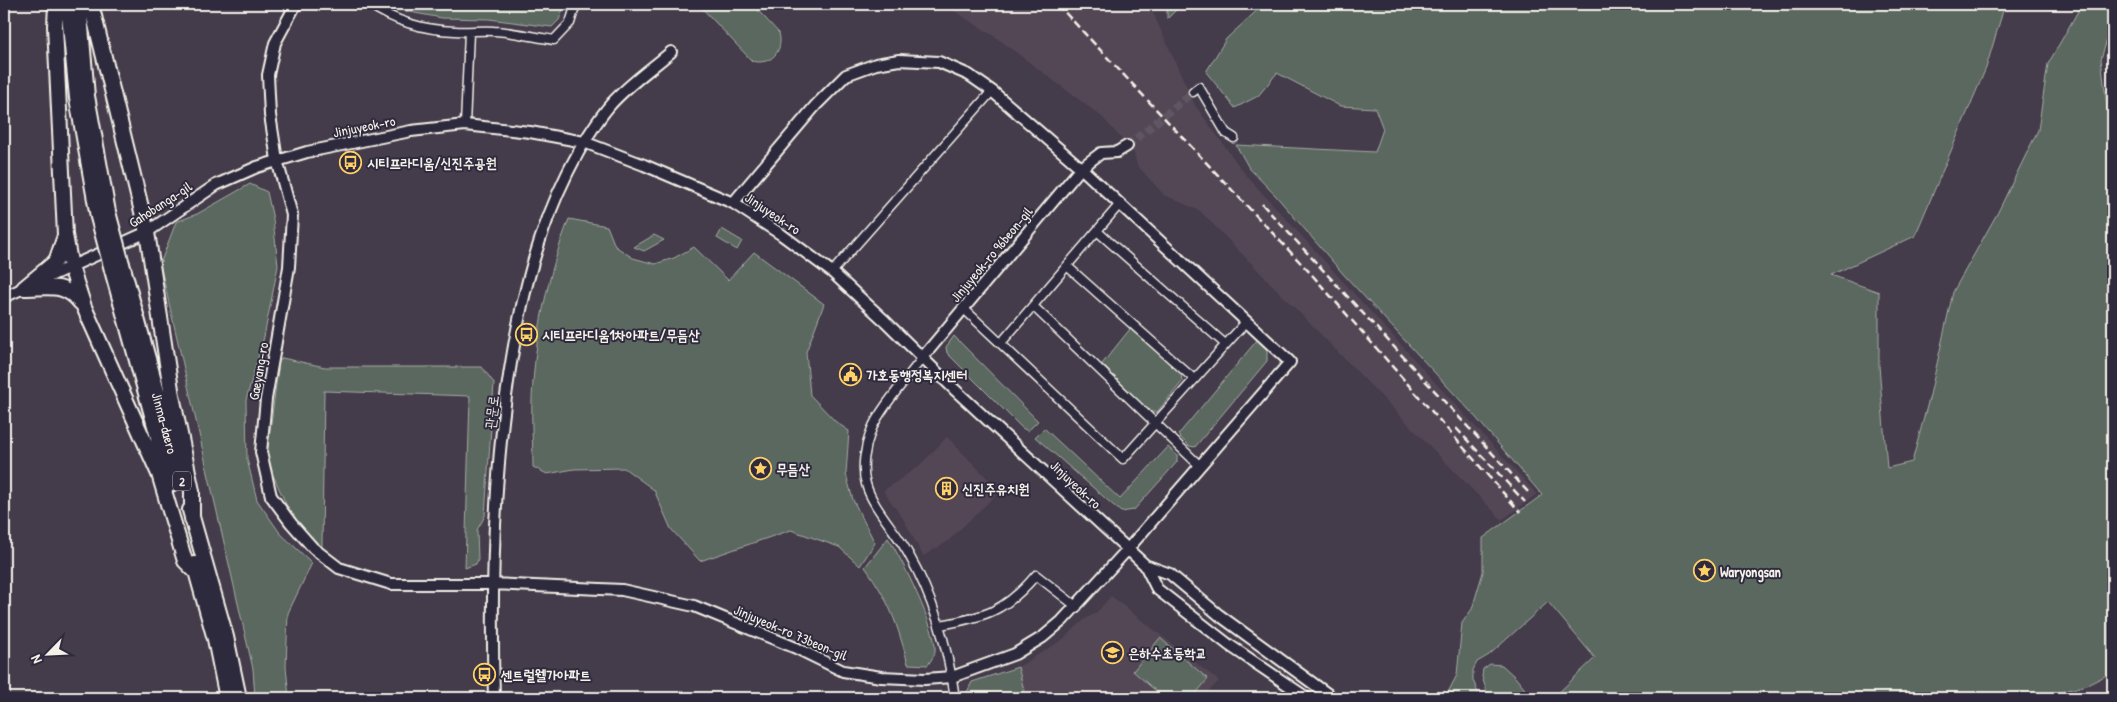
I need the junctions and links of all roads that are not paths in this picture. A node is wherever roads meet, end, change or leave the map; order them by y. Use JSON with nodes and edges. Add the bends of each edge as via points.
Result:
{"nodes":[{"id":1,"x":56,"y":4,"type":"edge"},
{"id":2,"x":68,"y":4,"type":"edge"},
{"id":3,"x":79,"y":4,"type":"edge"},
{"id":4,"x":91,"y":4,"type":"edge"},
{"id":5,"x":296,"y":4,"type":"edge"},
{"id":6,"x":369,"y":4,"type":"edge"},
{"id":7,"x":387,"y":4,"type":"edge"},
{"id":8,"x":576,"y":4,"type":"edge"},
{"id":9,"x":381,"y":12,"type":"junction"},
{"id":10,"x":469,"y":32,"type":"junction"},
{"id":11,"x":672,"y":52,"type":"dead end"},
{"id":12,"x":992,"y":92,"type":"junction"},
{"id":13,"x":1193,"y":92,"type":"dead end"},
{"id":14,"x":465,"y":125,"type":"junction"},
{"id":15,"x":1234,"y":138,"type":"dead end"},
{"id":16,"x":584,"y":142,"type":"junction"},
{"id":17,"x":1127,"y":146,"type":"tunnel mouth"},
{"id":18,"x":277,"y":160,"type":"junction"},
{"id":19,"x":1081,"y":168,"type":"junction"},
{"id":20,"x":733,"y":203,"type":"junction"},
{"id":21,"x":1119,"y":205,"type":"junction"},
{"id":22,"x":103,"y":214,"type":"junction"},
{"id":23,"x":1097,"y":231,"type":"junction"},
{"id":24,"x":147,"y":232,"type":"junction"},
{"id":25,"x":65,"y":235,"type":"junction"},
{"id":26,"x":1067,"y":266,"type":"junction"},
{"id":27,"x":70,"y":267,"type":"junction"},
{"id":28,"x":117,"y":267,"type":"junction"},
{"id":29,"x":832,"y":272,"type":"junction"},
{"id":30,"x":24,"y":288,"type":"junction"},
{"id":31,"x":4,"y":298,"type":"edge"},
{"id":32,"x":1033,"y":306,"type":"junction"},
{"id":33,"x":84,"y":307,"type":"junction"},
{"id":34,"x":963,"y":308,"type":"junction"},
{"id":35,"x":1246,"y":322,"type":"junction"},
{"id":36,"x":1002,"y":343,"type":"junction"},
{"id":37,"x":1225,"y":344,"type":"junction"},
{"id":38,"x":923,"y":357,"type":"junction"},
{"id":39,"x":1194,"y":379,"type":"junction"},
{"id":40,"x":1155,"y":423,"type":"junction"},
{"id":41,"x":1200,"y":466,"type":"junction"},
{"id":42,"x":192,"y":519,"type":"junction"},
{"id":43,"x":1127,"y":550,"type":"junction"},
{"id":44,"x":1145,"y":565,"type":"junction"},
{"id":45,"x":196,"y":572,"type":"junction"},
{"id":46,"x":492,"y":584,"type":"junction"},
{"id":47,"x":1077,"y":606,"type":"junction"},
{"id":48,"x":940,"y":625,"type":"junction"},
{"id":49,"x":952,"y":677,"type":"junction"},
{"id":50,"x":227,"y":698,"type":"edge"},
{"id":51,"x":239,"y":698,"type":"edge"},
{"id":52,"x":494,"y":698,"type":"edge"},
{"id":53,"x":955,"y":698,"type":"edge"},
{"id":54,"x":1307,"y":698,"type":"edge"},
{"id":55,"x":1333,"y":698,"type":"edge"}],
"edges":[{"from":1,"to":25,"type":"highway"},
{"from":2,"to":22,"type":"highway","number":"2","via":[[76,98]]},
{"from":3,"to":22,"type":"highway","number":"2"},
{"from":4,"to":24,"type":"highway"},
{"from":5,"to":18,"type":"street","name":"Gaeyang-ro","via":[[275,43],[268,75]]},
{"from":6,"to":9,"type":"street"},
{"from":7,"to":9,"type":"street"},
{"from":8,"to":10,"type":"street","via":[[570,23],[554,40],[494,31]]},
{"from":9,"to":10,"type":"street","via":[[432,29]]},
{"from":10,"to":14,"type":"street"},
{"from":11,"to":16,"type":"street","name":"관문로","via":[[626,88]]},
{"from":12,"to":19,"type":"street"},
{"from":12,"to":20,"type":"street","via":[[969,75],[932,61],[899,60],[846,75],[816,105]]},
{"from":12,"to":29,"type":"street"},
{"from":13,"to":15,"type":"street","via":[[1198,87],[1226,134]]},
{"from":14,"to":16,"type":"street","name":"Jinjuyeok-ro"},
{"from":14,"to":18,"type":"street","name":"Jinjuyeok-ro","via":[[411,131]]},
{"from":16,"to":20,"type":"street","name":"Jinjuyeok-ro"},
{"from":16,"to":46,"type":"street","name":"관문로","via":[[546,221],[521,303],[503,418]]},
{"from":17,"to":19,"type":"street","name":"Jinjuyeok-ro 96beon-gil","via":[[1116,152],[1094,156]]},
{"from":18,"to":24,"type":"street","name":"Gahobanga-gil","via":[[216,185]]},
{"from":18,"to":46,"type":"street","name":"Gaeyang-ro","via":[[292,215],[289,267],[266,399],[261,452],[271,496],[313,548],[339,568],[391,584]]},
{"from":19,"to":21,"type":"street"},
{"from":19,"to":34,"type":"street","name":"Jinjuyeok-ro 96beon-gil"},
{"from":20,"to":29,"type":"street","name":"Jinjuyeok-ro"},
{"from":21,"to":23,"type":"street"},
{"from":21,"to":35,"type":"street"},
{"from":22,"to":28,"type":"highway","number":"2","bridge":true},
{"from":23,"to":26,"type":"street"},
{"from":23,"to":37,"type":"street"},
{"from":24,"to":27,"type":"street","name":"Gahobanga-gil"},
{"from":24,"to":42,"type":"highway","via":[[172,396],[192,491]]},
{"from":25,"to":27,"type":"highway"},
{"from":25,"to":30,"type":"highway","via":[[53,264]]},
{"from":26,"to":32,"type":"street"},
{"from":26,"to":39,"type":"street"},
{"from":27,"to":30,"type":"street","name":"Gahobanga-gil"},
{"from":27,"to":33,"type":"highway"},
{"from":28,"to":42,"type":"highway","name":"Jinma-daero","number":"2"},
{"from":28,"to":45,"type":"highway","name":"Jinma-daero","number":"2"},
{"from":29,"to":38,"type":"street","name":"Jinjuyeok-ro"},
{"from":30,"to":31,"type":"street","name":"Gahobanga-gil"},
{"from":30,"to":33,"type":"highway","via":[[68,290]]},
{"from":32,"to":36,"type":"street"},
{"from":32,"to":40,"type":"street"},
{"from":33,"to":45,"type":"highway","via":[[159,474],[186,561]]},
{"from":34,"to":36,"type":"street"},
{"from":34,"to":38,"type":"street","name":"Jinjuyeok-ro 96beon-gil"},
{"from":35,"to":37,"type":"street"},
{"from":35,"to":41,"type":"street","name":"Jinjuyeok-ro 73beon-gil","via":[[1290,362]]},
{"from":36,"to":40,"type":"street","via":[[1123,459]]},
{"from":37,"to":39,"type":"street"},
{"from":38,"to":43,"type":"street","name":"Jinjuyeok-ro"},
{"from":38,"to":48,"type":"street","via":[[871,429],[866,448],[865,483],[909,554]]},
{"from":39,"to":40,"type":"street"},
{"from":40,"to":41,"type":"street"},
{"from":41,"to":43,"type":"street","name":"Jinjuyeok-ro 73beon-gil"},
{"from":42,"to":51,"type":"highway","name":"Jinma-daero","number":"2","via":[[226,636]]},
{"from":43,"to":44,"type":"street","name":"Jinjuyeok-ro"},
{"from":43,"to":47,"type":"street","name":"Jinjuyeok-ro 73beon-gil"},
{"from":44,"to":54,"type":"street","name":"Jinjuyeok-ro","via":[[1157,589],[1229,645]]},
{"from":44,"to":55,"type":"street","name":"Jinjuyeok-ro","via":[[1170,574]]},
{"from":45,"to":50,"type":"highway","name":"Jinma-daero","number":"2"},
{"from":46,"to":49,"type":"street","name":"Jinjuyeok-ro 73beon-gil","via":[[622,590],[694,606],[843,671],[881,678]]},
{"from":46,"to":52,"type":"street","name":"관문로"},
{"from":47,"to":48,"type":"street","via":[[1036,574],[1019,595],[998,608],[972,620]]},
{"from":47,"to":49,"type":"street","name":"Jinjuyeok-ro 73beon-gil","via":[[1043,637],[1015,654]]},
{"from":48,"to":49,"type":"street"},
{"from":49,"to":53,"type":"street"}]}
